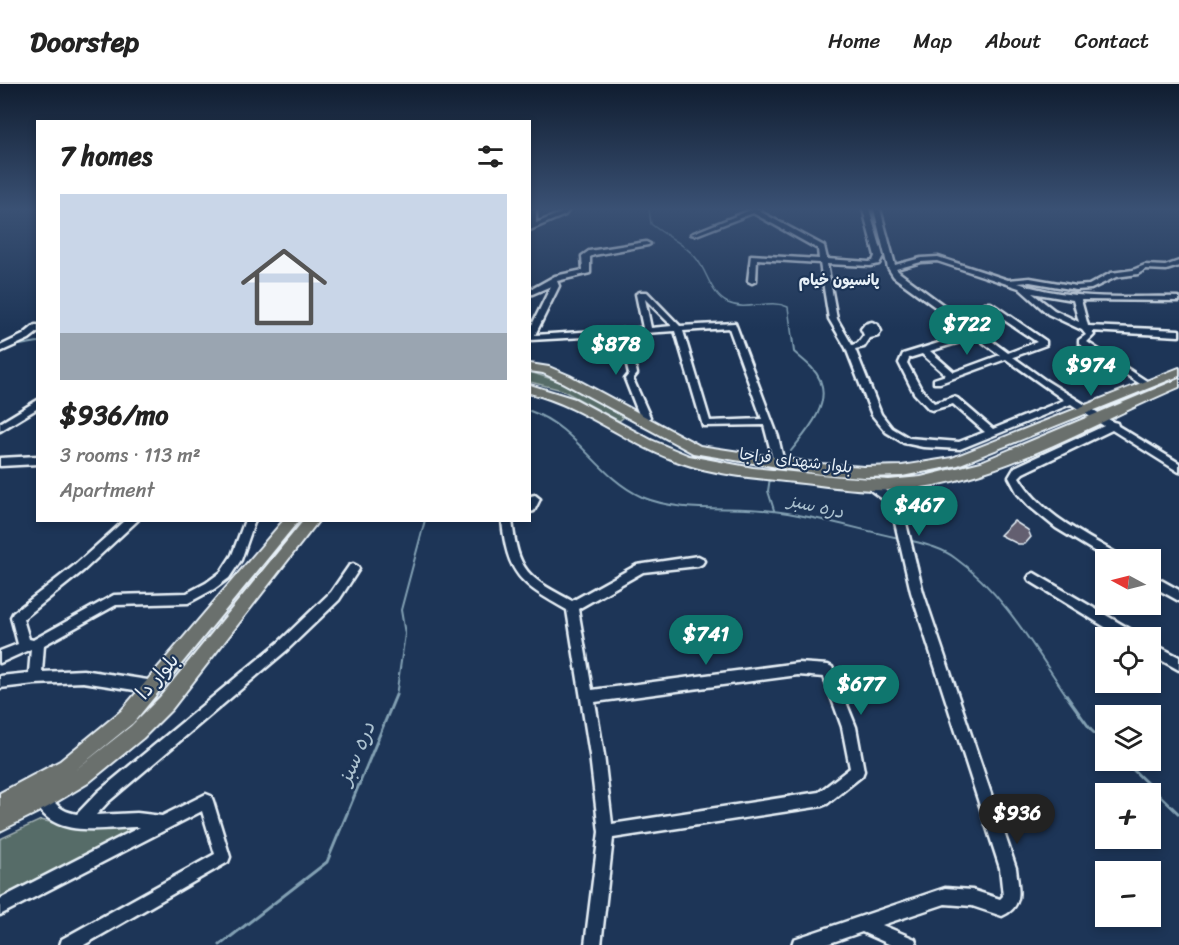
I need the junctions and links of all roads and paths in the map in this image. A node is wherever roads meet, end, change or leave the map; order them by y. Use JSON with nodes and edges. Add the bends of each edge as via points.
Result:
{"nodes":[{"id":1,"x":615,"y":249,"type":"edge"},
{"id":2,"x":821,"y":249,"type":"edge"},
{"id":3,"x":877,"y":249,"type":"edge"},
{"id":4,"x":887,"y":249,"type":"edge"},
{"id":5,"x":824,"y":261,"type":"junction"},
{"id":6,"x":1179,"y":263,"type":"edge"},
{"id":7,"x":892,"y":268,"type":"junction"},
{"id":8,"x":553,"y":280,"type":"junction"},
{"id":9,"x":752,"y":281,"type":"dead end"},
{"id":10,"x":1007,"y":282,"type":"junction"},
{"id":11,"x":1022,"y":288,"type":"junction"},
{"id":12,"x":531,"y":292,"type":"edge"},
{"id":13,"x":1076,"y":298,"type":"junction"},
{"id":14,"x":1179,"y":299,"type":"edge"},
{"id":15,"x":988,"y":305,"type":"dead end"},
{"id":16,"x":678,"y":328,"type":"junction"},
{"id":17,"x":1085,"y":328,"type":"junction"},
{"id":18,"x":647,"y":330,"type":"junction"},
{"id":19,"x":624,"y":332,"type":"junction"},
{"id":20,"x":869,"y":333,"type":"dead end"},
{"id":21,"x":1179,"y":333,"type":"edge"},
{"id":22,"x":34,"y":334,"type":"edge"},
{"id":23,"x":977,"y":334,"type":"junction"},
{"id":24,"x":531,"y":335,"type":"edge"},
{"id":25,"x":531,"y":337,"type":"edge"},
{"id":26,"x":850,"y":348,"type":"junction"},
{"id":27,"x":0,"y":349,"type":"edge"},
{"id":28,"x":924,"y":351,"type":"junction"},
{"id":29,"x":1007,"y":356,"type":"junction"},
{"id":30,"x":531,"y":366,"type":"edge"},
{"id":31,"x":952,"y":375,"type":"junction"},
{"id":32,"x":1176,"y":378,"type":"edge"},
{"id":33,"x":938,"y":381,"type":"dead end"},
{"id":34,"x":1144,"y":384,"type":"junction"},
{"id":35,"x":531,"y":388,"type":"edge"},
{"id":36,"x":1070,"y":401,"type":"junction"},
{"id":37,"x":36,"y":404,"type":"edge"},
{"id":38,"x":1084,"y":409,"type":"junction"},
{"id":39,"x":1099,"y":416,"type":"junction"},
{"id":40,"x":643,"y":422,"type":"junction"},
{"id":41,"x":767,"y":422,"type":"junction"},
{"id":42,"x":1114,"y":425,"type":"junction"},
{"id":43,"x":0,"y":428,"type":"edge"},
{"id":44,"x":992,"y":433,"type":"junction"},
{"id":45,"x":36,"y":460,"type":"edge"},
{"id":46,"x":0,"y":462,"type":"edge"},
{"id":47,"x":779,"y":463,"type":"junction"},
{"id":48,"x":1179,"y":468,"type":"edge"},
{"id":49,"x":920,"y":483,"type":"junction"},
{"id":50,"x":870,"y":484,"type":"junction"},
{"id":51,"x":896,"y":503,"type":"junction"},
{"id":52,"x":131,"y":522,"type":"edge"},
{"id":53,"x":249,"y":522,"type":"edge"},
{"id":54,"x":290,"y":522,"type":"edge"},
{"id":55,"x":310,"y":522,"type":"edge"},
{"id":56,"x":507,"y":522,"type":"edge"},
{"id":57,"x":1102,"y":549,"type":"edge"},
{"id":58,"x":698,"y":561,"type":"dead end"},
{"id":59,"x":353,"y":569,"type":"dead end"},
{"id":60,"x":1034,"y":578,"type":"dead end"},
{"id":61,"x":1161,"y":585,"type":"edge"},
{"id":62,"x":1179,"y":596,"type":"edge"},
{"id":63,"x":572,"y":607,"type":"junction"},
{"id":64,"x":1116,"y":627,"type":"edge"},
{"id":65,"x":38,"y":642,"type":"junction"},
{"id":66,"x":24,"y":645,"type":"junction"},
{"id":67,"x":1161,"y":653,"type":"edge"},
{"id":68,"x":0,"y":657,"type":"edge"},
{"id":69,"x":1179,"y":664,"type":"edge"},
{"id":70,"x":35,"y":678,"type":"junction"},
{"id":71,"x":0,"y":682,"type":"edge"},
{"id":72,"x":154,"y":687,"type":"junction"},
{"id":73,"x":587,"y":697,"type":"junction"},
{"id":74,"x":42,"y":801,"type":"junction"},
{"id":75,"x":0,"y":803,"type":"edge"},
{"id":76,"x":81,"y":821,"type":"junction"},
{"id":77,"x":0,"y":822,"type":"edge"},
{"id":78,"x":163,"y":824,"type":"junction"},
{"id":79,"x":606,"y":832,"type":"junction"},
{"id":80,"x":0,"y":907,"type":"edge"},
{"id":81,"x":864,"y":925,"type":"junction"},
{"id":82,"x":68,"y":945,"type":"edge"},
{"id":83,"x":593,"y":945,"type":"edge"},
{"id":84,"x":800,"y":945,"type":"edge"},
{"id":85,"x":909,"y":945,"type":"edge"}],
"edges":[{"from":1,"to":8,"type":"street","via":[[586,256],[587,271]]},
{"from":2,"to":5,"type":"street"},
{"from":3,"to":5,"type":"street","via":[[876,262]]},
{"from":4,"to":7,"type":"street"},
{"from":5,"to":9,"type":"street","via":[[754,257]]},
{"from":5,"to":26,"type":"street","via":[[833,319]]},
{"from":6,"to":10,"type":"street","via":[[1114,275],[1092,287],[1030,280]]},
{"from":7,"to":10,"type":"street","via":[[938,259]]},
{"from":7,"to":23,"type":"street"},
{"from":8,"to":12,"type":"street"},
{"from":8,"to":24,"type":"street","via":[[555,286]]},
{"from":10,"to":11,"type":"street"},
{"from":11,"to":13,"type":"street"},
{"from":11,"to":17,"type":"street","via":[[1051,312]]},
{"from":13,"to":14,"type":"street"},
{"from":13,"to":17,"type":"street"},
{"from":15,"to":29,"type":"street","via":[[1043,343]]},
{"from":16,"to":18,"type":"street"},
{"from":16,"to":18,"type":"street","via":[[640,294]]},
{"from":16,"to":41,"type":"street","via":[[732,326]]},
{"from":16,"to":41,"type":"street","via":[[706,424]]},
{"from":17,"to":21,"type":"street"},
{"from":17,"to":34,"type":"street","via":[[1090,335],[1082,342],[1087,348]]},
{"from":18,"to":19,"type":"street"},
{"from":19,"to":25,"type":"street"},
{"from":19,"to":40,"type":"street","via":[[633,374],[629,379],[645,417]]},
{"from":20,"to":26,"type":"street","via":[[861,345]]},
{"from":22,"to":27,"type":"street"},
{"from":23,"to":28,"type":"street"},
{"from":23,"to":29,"type":"street"},
{"from":26,"to":44,"type":"street","via":[[877,415],[889,430],[907,441],[960,446]]},
{"from":28,"to":31,"type":"street"},
{"from":28,"to":44,"type":"street","via":[[903,358],[917,391],[932,407],[954,400]]},
{"from":29,"to":31,"type":"street"},
{"from":29,"to":36,"type":"street"},
{"from":30,"to":40,"type":"main road","name":"بلوار شهدای فراجا","via":[[566,379]]},
{"from":31,"to":33,"type":"street"},
{"from":32,"to":34,"type":"main road","name":"بلوار شهدای فراجا"},
{"from":32,"to":39,"type":"main road","name":"بلوار شهدای فراجا"},
{"from":34,"to":38,"type":"main road","name":"بلوار شهدای فراجا"},
{"from":35,"to":50,"type":"main road","name":"بلوار شهدای فراجا","via":[[560,398],[666,452],[695,462]]},
{"from":36,"to":38,"type":"street"},
{"from":36,"to":44,"type":"street"},
{"from":37,"to":43,"type":"street"},
{"from":38,"to":39,"type":"street"},
{"from":38,"to":47,"type":"main road","name":"بلوار شهدای فراجا","via":[[1004,444],[930,467],[864,472]]},
{"from":39,"to":42,"type":"street"},
{"from":39,"to":49,"type":"main road","name":"بلوار شهدای فراجا","via":[[984,465]]},
{"from":40,"to":47,"type":"main road","name":"بلوار شهدای فراجا","via":[[697,450]]},
{"from":41,"to":47,"type":"street"},
{"from":42,"to":48,"type":"street"},
{"from":42,"to":57,"type":"street","via":[[1019,470],[1014,477],[1018,488],[1034,504]]},
{"from":45,"to":46,"type":"street"},
{"from":49,"to":50,"type":"main road","name":"بلوار شهدای فراجا"},
{"from":49,"to":51,"type":"street","via":[[904,491]]},
{"from":50,"to":51,"type":"street"},
{"from":51,"to":81,"type":"street","via":[[910,564],[1008,868],[1011,898],[1002,908],[972,898],[945,896]]},
{"from":52,"to":66,"type":"street","via":[[17,616]]},
{"from":53,"to":65,"type":"street","via":[[237,557],[225,575],[210,586],[188,598],[114,600]]},
{"from":54,"to":72,"type":"main road","name":"بلوار دا"},
{"from":55,"to":74,"type":"main road","name":"بلوار دا","via":[[166,703],[112,755]]},
{"from":56,"to":63,"type":"street","via":[[511,557],[529,583]]},
{"from":58,"to":63,"type":"street","via":[[641,568]]},
{"from":59,"to":76,"type":"street","via":[[335,596],[283,646],[143,762]]},
{"from":60,"to":64,"type":"street"},
{"from":61,"to":62,"type":"street"},
{"from":63,"to":73,"type":"street"},
{"from":65,"to":66,"type":"street"},
{"from":65,"to":70,"type":"street"},
{"from":66,"to":68,"type":"street"},
{"from":67,"to":69,"type":"street"},
{"from":70,"to":71,"type":"street"},
{"from":70,"to":72,"type":"street","via":[[83,676]]},
{"from":72,"to":75,"type":"main road","name":"بلوار دا","via":[[98,743],[35,786]]},
{"from":73,"to":79,"type":"street"},
{"from":73,"to":79,"type":"street","via":[[798,669],[828,671],[849,727],[857,771],[822,799]]},
{"from":74,"to":76,"type":"street","via":[[56,815]]},
{"from":74,"to":77,"type":"main road","name":"بلوار دا"},
{"from":76,"to":78,"type":"street","via":[[147,819]]},
{"from":78,"to":80,"type":"street"},
{"from":78,"to":82,"type":"street","via":[[206,801],[223,857]]},
{"from":79,"to":83,"type":"street"},
{"from":81,"to":84,"type":"street"},
{"from":81,"to":85,"type":"street"}]}
